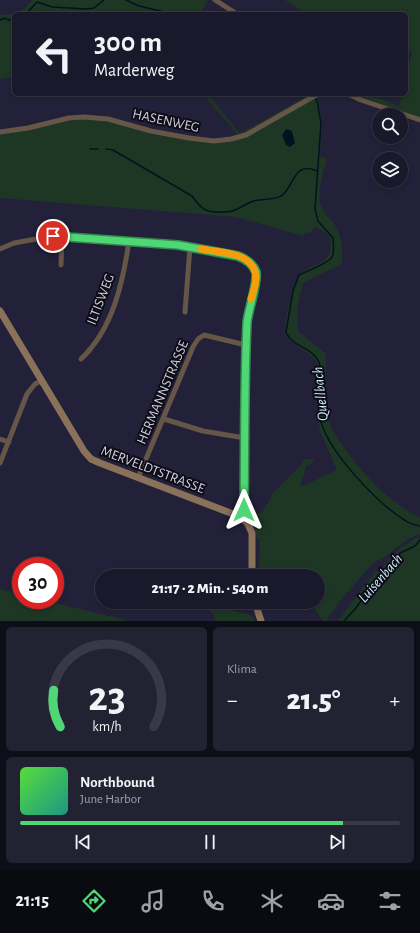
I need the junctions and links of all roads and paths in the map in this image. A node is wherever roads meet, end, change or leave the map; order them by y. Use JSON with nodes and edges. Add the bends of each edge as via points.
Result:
{"nodes":[{"id":1,"x":215,"y":0,"type":"edge"},
{"id":2,"x":234,"y":12,"type":"edge"},
{"id":3,"x":314,"y":96,"type":"edge"},
{"id":4,"x":353,"y":96,"type":"edge"},
{"id":5,"x":420,"y":120,"type":"edge"},
{"id":6,"x":0,"y":132,"type":"edge"},
{"id":7,"x":62,"y":237,"type":"junction"},
{"id":8,"x":129,"y":242,"type":"junction"},
{"id":9,"x":190,"y":247,"type":"junction"},
{"id":10,"x":0,"y":249,"type":"edge"},
{"id":11,"x":60,"y":265,"type":"dead end"},
{"id":12,"x":0,"y":311,"type":"edge"},
{"id":13,"x":185,"y":312,"type":"dead end"},
{"id":14,"x":246,"y":345,"type":"junction"},
{"id":15,"x":81,"y":358,"type":"dead end"},
{"id":16,"x":41,"y":381,"type":"junction"},
{"id":17,"x":164,"y":419,"type":"junction"},
{"id":18,"x":245,"y":438,"type":"junction"},
{"id":19,"x":0,"y":439,"type":"edge"},
{"id":20,"x":9,"y":442,"type":"junction"},
{"id":21,"x":0,"y":463,"type":"edge"},
{"id":22,"x":138,"y":478,"type":"junction"},
{"id":23,"x":241,"y":517,"type":"junction"},
{"id":24,"x":252,"y":569,"type":"edge"},
{"id":25,"x":257,"y":609,"type":"edge"},
{"id":26,"x":261,"y":621,"type":"edge"}],
"edges":[{"from":1,"to":2,"type":"street"},
{"from":3,"to":6,"type":"street","name":"HASENWEG","via":[[246,135],[231,139],[189,138],[108,119],[84,117]]},
{"from":4,"to":5,"type":"street"},
{"from":7,"to":8,"type":"street"},
{"from":7,"to":10,"type":"street","via":[[53,236],[14,243]]},
{"from":7,"to":11,"type":"street"},
{"from":8,"to":9,"type":"street"},
{"from":8,"to":15,"type":"street","name":"ILTISWEG","via":[[122,281],[114,305],[96,341]]},
{"from":9,"to":13,"type":"street"},
{"from":9,"to":14,"type":"street","via":[[238,256],[252,265],[256,273],[256,282],[248,314]]},
{"from":12,"to":16,"type":"main road","name":"MERVELDTSTRASSE"},
{"from":14,"to":17,"type":"street","name":"HERMANNSTRASSE","via":[[204,335],[198,339]]},
{"from":14,"to":18,"type":"street"},
{"from":16,"to":20,"type":"street","via":[[27,394]]},
{"from":16,"to":22,"type":"main road","name":"MERVELDTSTRASSE","via":[[91,459]]},
{"from":17,"to":18,"type":"street","via":[[203,431]]},
{"from":17,"to":22,"type":"street","name":"HERMANNSTRASSE"},
{"from":18,"to":23,"type":"street","via":[[244,510]]},
{"from":19,"to":20,"type":"street"},
{"from":20,"to":21,"type":"street"},
{"from":22,"to":23,"type":"main road","name":"MERVELDTSTRASSE"},
{"from":23,"to":24,"type":"main road","via":[[248,524],[252,534]]},
{"from":25,"to":26,"type":"main road"}]}
